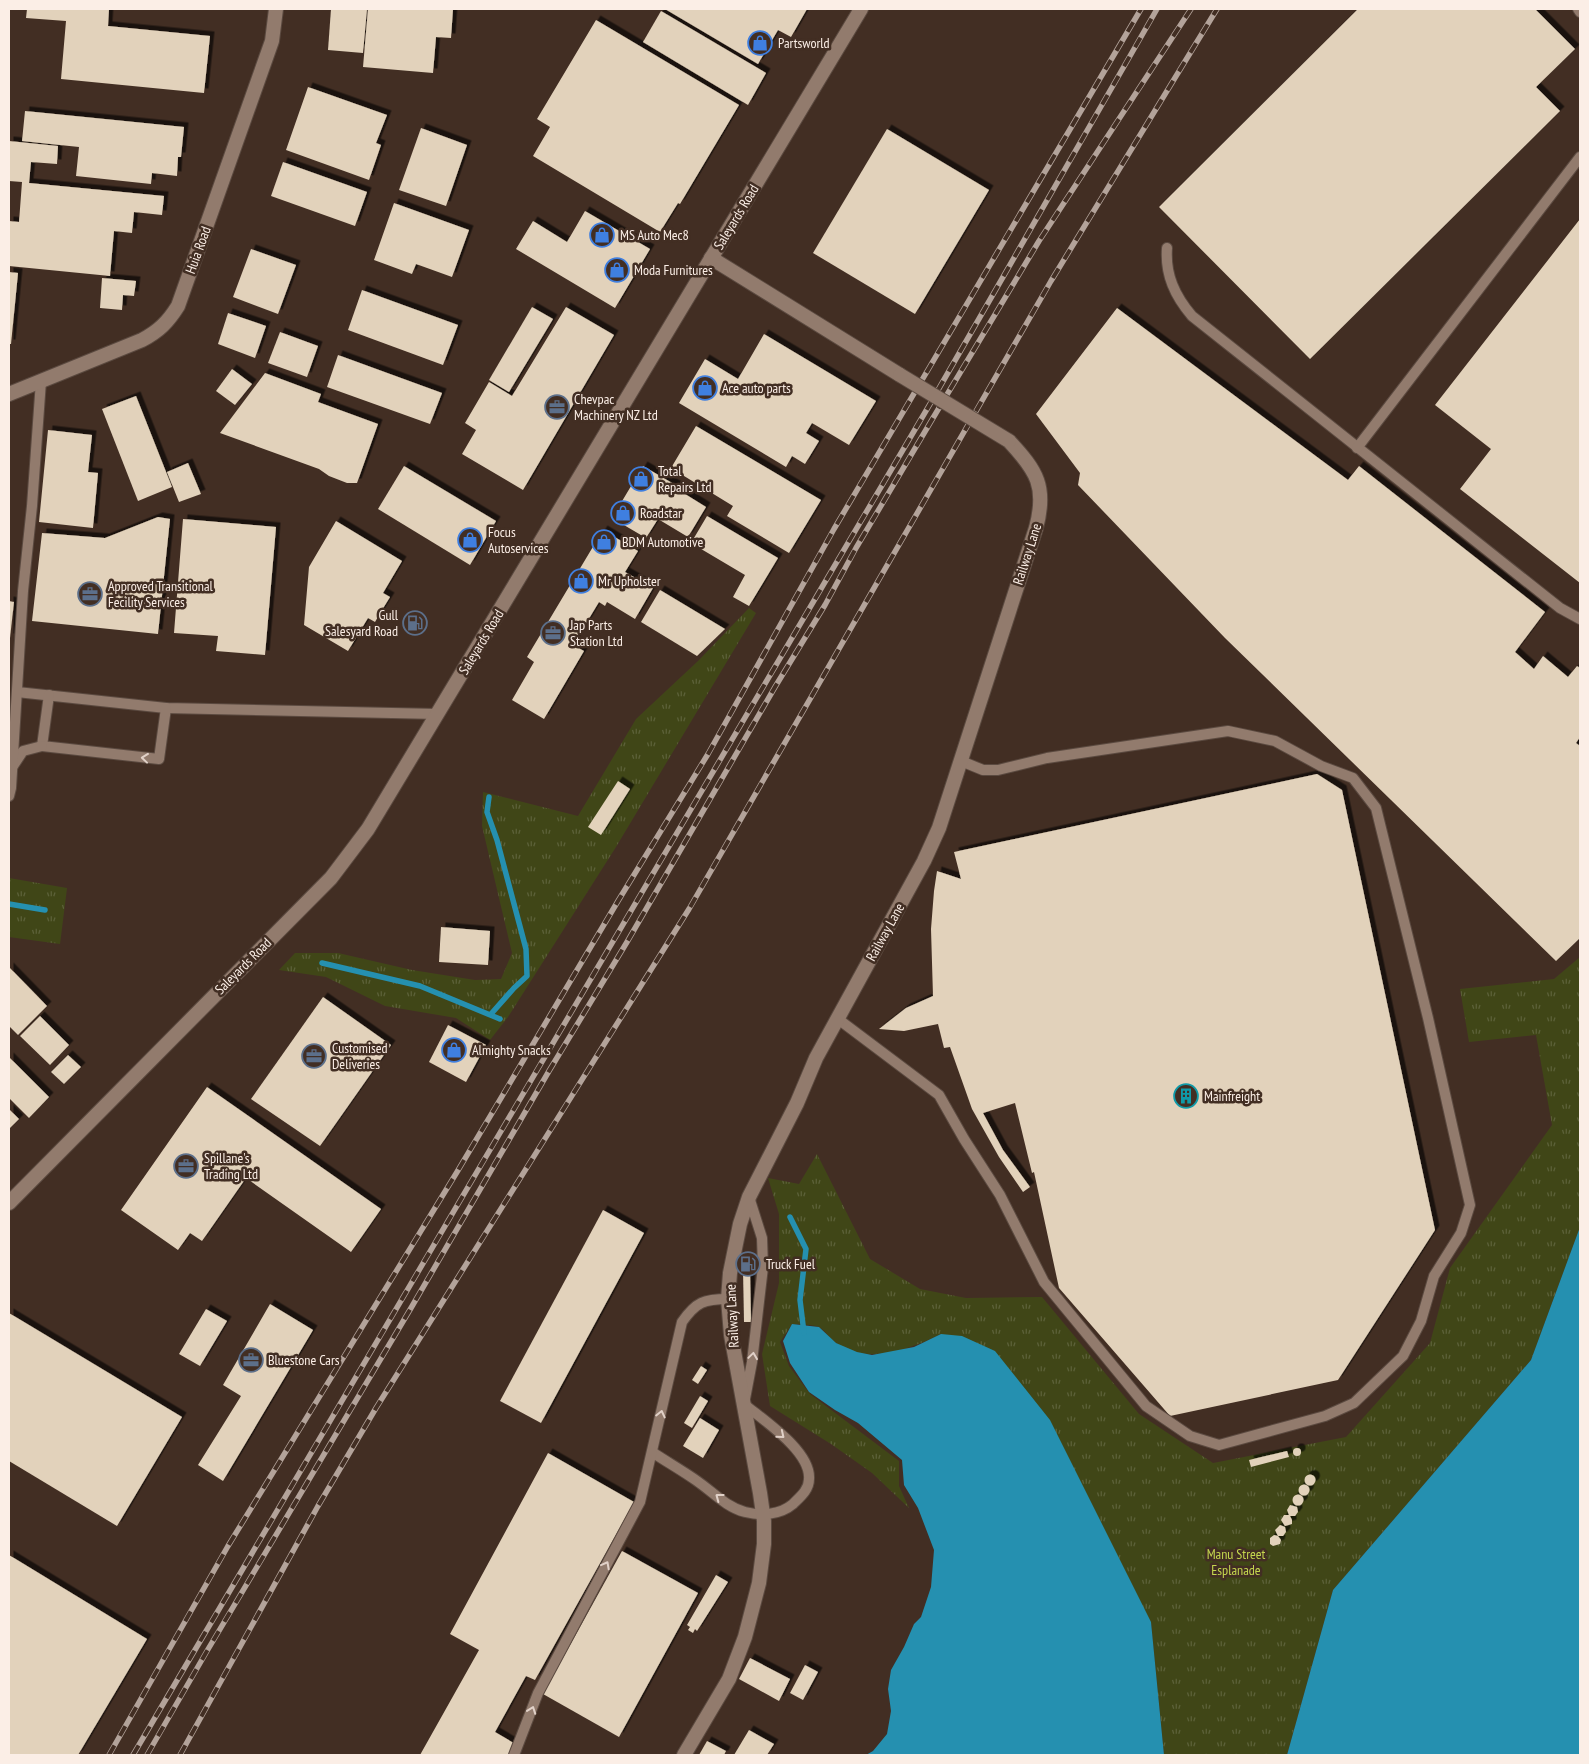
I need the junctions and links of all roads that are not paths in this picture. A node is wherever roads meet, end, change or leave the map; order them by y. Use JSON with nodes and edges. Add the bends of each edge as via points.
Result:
{"nodes":[{"id":1,"x":276,"y":9,"type":"edge"},
{"id":2,"x":861,"y":9,"type":"edge"},
{"id":3,"x":1578,"y":9,"type":"edge"},
{"id":4,"x":1580,"y":12,"type":"edge"},
{"id":5,"x":1580,"y":157,"type":"edge"},
{"id":6,"x":1167,"y":248,"type":"dead end"},
{"id":7,"x":711,"y":258,"type":"junction"},
{"id":8,"x":41,"y":381,"type":"junction"},
{"id":9,"x":9,"y":394,"type":"edge"},
{"id":10,"x":1357,"y":448,"type":"junction"},
{"id":11,"x":1580,"y":619,"type":"edge"},
{"id":12,"x":17,"y":692,"type":"junction"},
{"id":13,"x":49,"y":695,"type":"junction"},
{"id":14,"x":166,"y":708,"type":"junction"},
{"id":15,"x":438,"y":714,"type":"junction"},
{"id":16,"x":42,"y":746,"type":"junction"},
{"id":17,"x":961,"y":761,"type":"junction"},
{"id":18,"x":13,"y":767,"type":"junction"},
{"id":19,"x":9,"y":796,"type":"edge"},
{"id":20,"x":838,"y":1019,"type":"junction"},
{"id":21,"x":748,"y":1197,"type":"junction"},
{"id":22,"x":9,"y":1203,"type":"edge"},
{"id":23,"x":728,"y":1299,"type":"junction"},
{"id":24,"x":744,"y":1404,"type":"junction"},
{"id":25,"x":652,"y":1452,"type":"junction"},
{"id":26,"x":763,"y":1515,"type":"junction"},
{"id":27,"x":514,"y":1755,"type":"edge"},
{"id":28,"x":684,"y":1755,"type":"edge"}],
"edges":[{"from":1,"to":8,"type":"street","name":"Huia Road","via":[[272,41],[178,306],[170,319],[142,340]]},
{"from":2,"to":7,"type":"street","name":"Saleyards Road"},
{"from":3,"to":4,"type":"lane"},
{"from":5,"to":10,"type":"lane"},
{"from":6,"to":10,"type":"lane","via":[[1169,277],[1180,302],[1192,316]]},
{"from":7,"to":15,"type":"street","name":"Saleyards Road"},
{"from":7,"to":17,"type":"street","name":"Railway Lane","bridge":true,"via":[[1009,441],[1035,474],[1041,508],[1036,528]]},
{"from":8,"to":9,"type":"street","name":"Huia Road"},
{"from":8,"to":12,"type":"lane"},
{"from":10,"to":11,"type":"lane","via":[[1560,608]]},
{"from":12,"to":13,"type":"lane"},
{"from":12,"to":18,"type":"lane"},
{"from":13,"to":14,"type":"lane"},
{"from":13,"to":16,"type":"lane"},
{"from":14,"to":15,"type":"lane"},
{"from":14,"to":16,"type":"lane","one_way":true,"via":[[159,759]]},
{"from":15,"to":22,"type":"street","name":"Saleyards Road","via":[[368,830],[331,878]]},
{"from":16,"to":18,"type":"lane","via":[[23,751]]},
{"from":17,"to":20,"type":"street","name":"Railway Lane","via":[[932,845]]},
{"from":17,"to":20,"type":"lane","via":[[983,770],[998,770],[1047,758],[1228,731],[1276,741],[1321,766],[1353,778],[1376,808],[1470,1205],[1461,1233],[1434,1276],[1421,1322],[1403,1356],[1354,1403],[1325,1416],[1219,1445],[1190,1436],[1146,1406],[1044,1282],[1000,1195],[939,1095]]},
{"from":18,"to":19,"type":"lane"},
{"from":20,"to":21,"type":"street","name":"Railway Lane"},
{"from":21,"to":23,"type":"street","name":"Railway Lane","via":[[734,1249]]},
{"from":24,"to":21,"type":"lane","one_way":true,"via":[[763,1267],[762,1238]]},
{"from":23,"to":24,"type":"street","name":"Railway Lane"},
{"from":25,"to":23,"type":"lane","one_way":true,"via":[[682,1322],[700,1303]]},
{"from":24,"to":26,"type":"street","name":"Railway Lane"},
{"from":24,"to":26,"type":"lane","one_way":true,"via":[[790,1442],[805,1460],[809,1479],[804,1494],[790,1506]]},
{"from":26,"to":25,"type":"lane","one_way":true,"via":[[723,1501],[697,1480]]},
{"from":27,"to":25,"type":"lane","one_way":true,"via":[[538,1693],[640,1502]]},
{"from":26,"to":28,"type":"street","name":"Railway Lane","via":[[764,1544],[759,1583],[745,1637],[729,1679]]}]}
